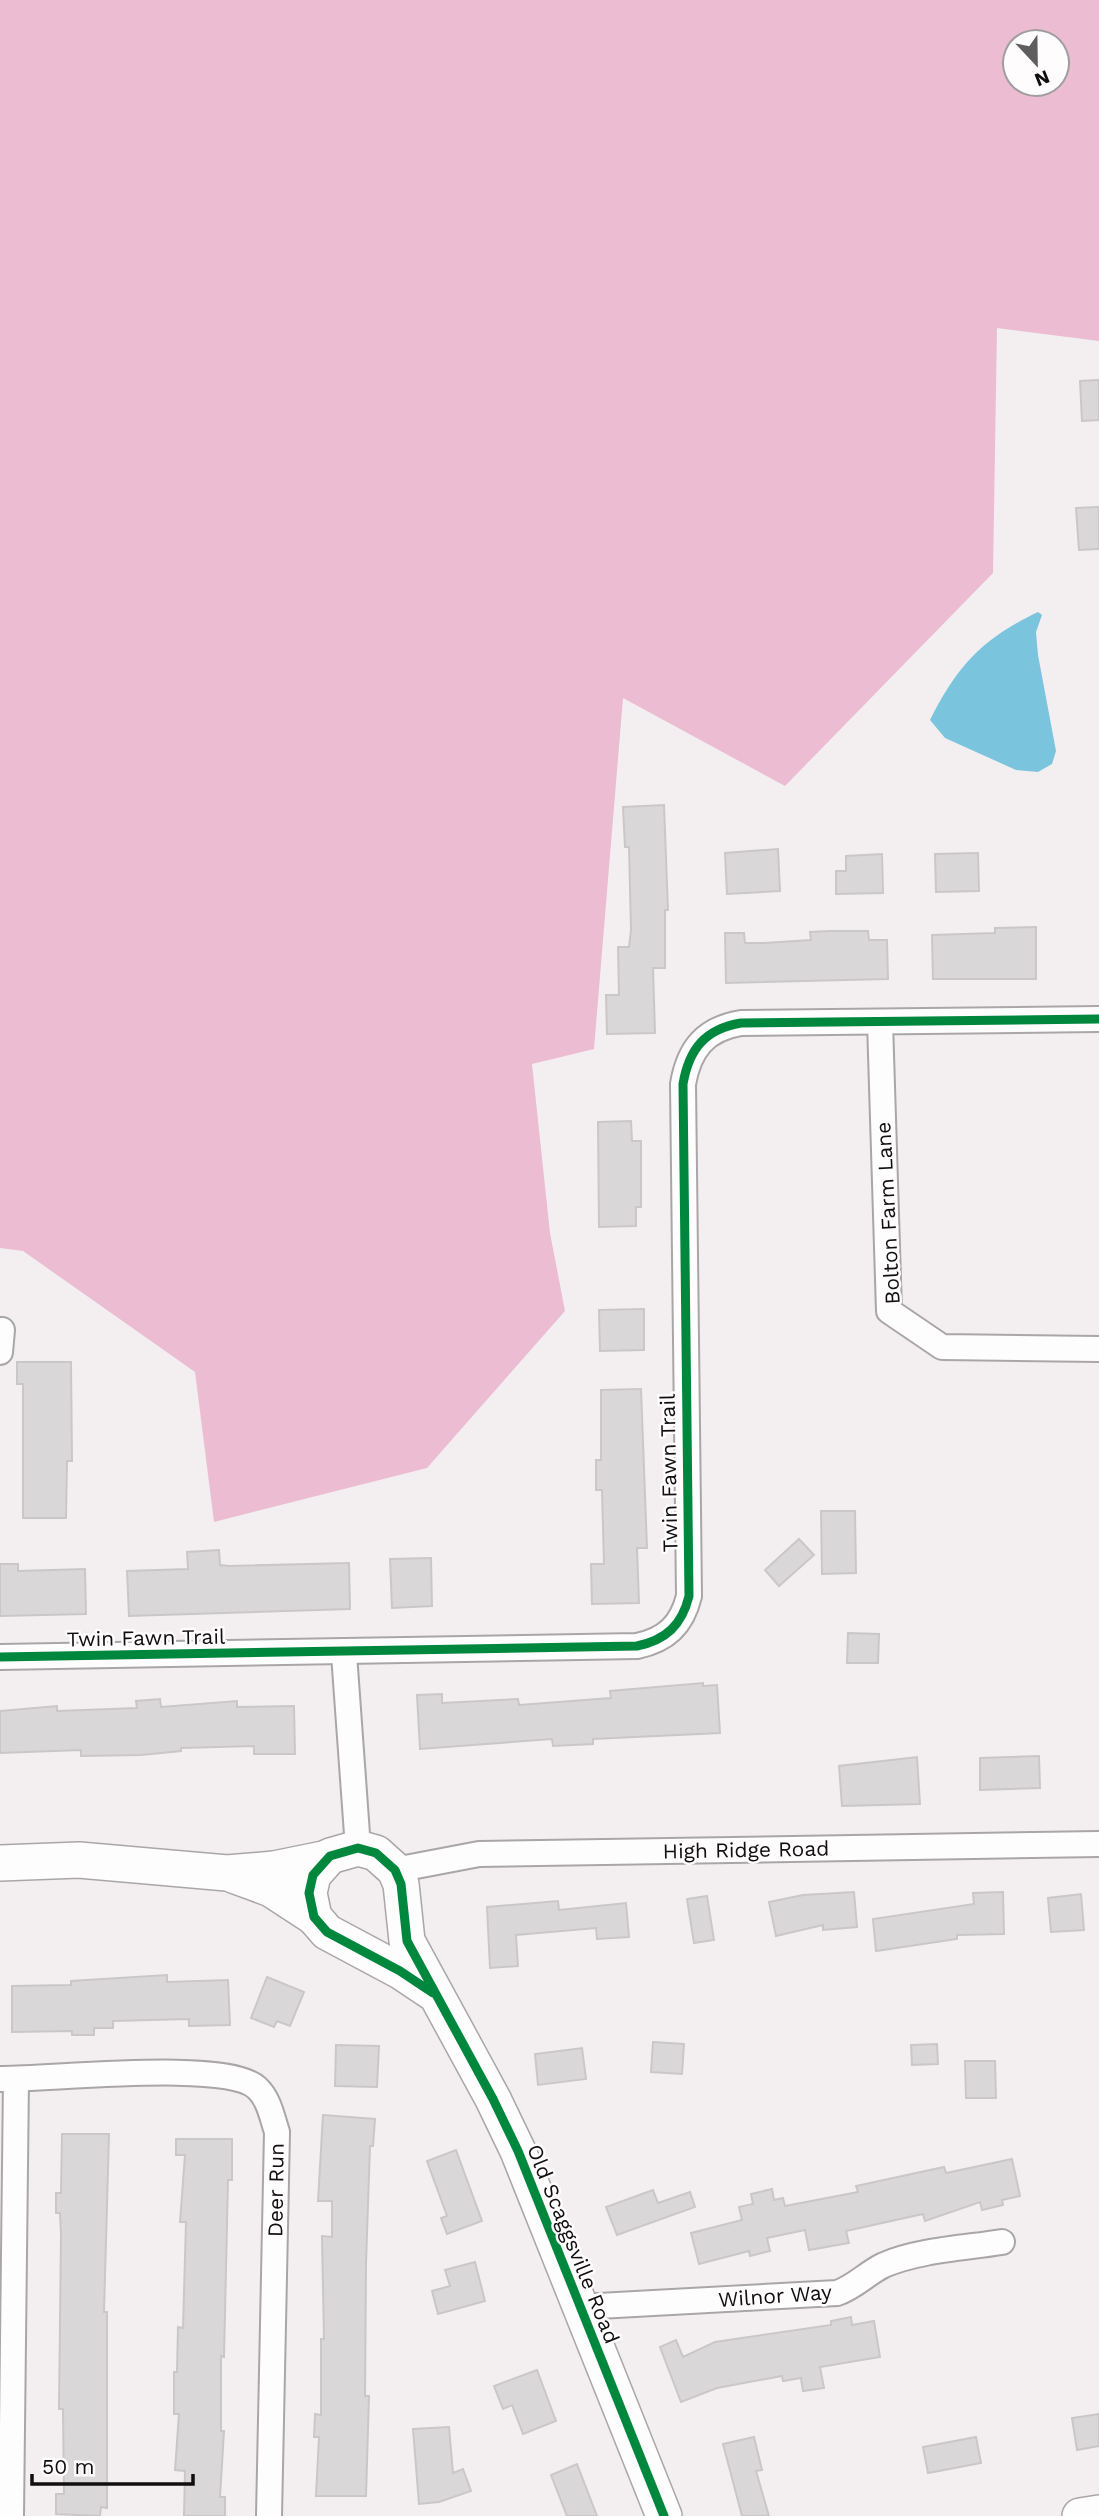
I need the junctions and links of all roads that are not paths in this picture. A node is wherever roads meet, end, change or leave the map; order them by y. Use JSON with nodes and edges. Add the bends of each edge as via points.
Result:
{"nodes":[{"id":1,"x":1099,"y":1019,"type":"edge"},
{"id":2,"x":880,"y":1022,"type":"junction"},
{"id":3,"x":1099,"y":1349,"type":"edge"},
{"id":4,"x":344,"y":1654,"type":"junction"},
{"id":5,"x":0,"y":1657,"type":"edge"},
{"id":6,"x":1099,"y":1844,"type":"edge"},
{"id":7,"x":343,"y":1853,"type":"junction"},
{"id":8,"x":0,"y":1863,"type":"edge"},
{"id":9,"x":227,"y":1873,"type":"junction"},
{"id":10,"x":399,"y":1885,"type":"junction"},
{"id":11,"x":314,"y":1917,"type":"junction"},
{"id":12,"x":342,"y":1940,"type":"junction"},
{"id":13,"x":433,"y":1993,"type":"junction"},
{"id":14,"x":8,"y":2079,"type":"edge"},
{"id":15,"x":1002,"y":2242,"type":"dead end"},
{"id":16,"x":580,"y":2307,"type":"junction"},
{"id":17,"x":1099,"y":2512,"type":"edge"},
{"id":18,"x":11,"y":2516,"type":"edge"},
{"id":19,"x":269,"y":2516,"type":"edge"},
{"id":20,"x":664,"y":2516,"type":"edge"},
{"id":21,"x":1080,"y":2516,"type":"edge"}],
"edges":[{"from":1,"to":2,"type":"street","name":"Twin Fawn Trail"},
{"from":2,"to":3,"type":"street","name":"Bolton Farm Lane","via":[[889,1311],[942,1347]]},
{"from":2,"to":4,"type":"street","name":"Twin Fawn Trail","via":[[725,1026],[700,1041],[686,1068],[684,1353],[689,1596],[677,1625],[653,1643],[637,1646]]},
{"from":4,"to":5,"type":"street","name":"Twin Fawn Trail"},
{"from":4,"to":7,"type":"street"},
{"from":6,"to":10,"type":"street","name":"High Ridge Road","via":[[480,1854]]},
{"from":7,"to":9,"type":"street","via":[[274,1869]]},
{"from":7,"to":10,"type":"street","via":[[376,1853]]},
{"from":7,"to":11,"type":"street","via":[[313,1875],[309,1894]]},
{"from":8,"to":9,"type":"street","via":[[79,1860]]},
{"from":9,"to":11,"type":"street","via":[[271,1889]]},
{"from":10,"to":12,"type":"street","via":[[395,1920],[382,1934],[358,1942]]},
{"from":10,"to":13,"type":"street","name":"Old Scaggsville Road","via":[[407,1941]]},
{"from":11,"to":12,"type":"street"},
{"from":12,"to":13,"type":"street","name":"Old Scaggsville Road"},
{"from":13,"to":16,"type":"street","name":"Old Scaggsville Road","via":[[508,2130]]},
{"from":14,"to":18,"type":"street"},
{"from":14,"to":19,"type":"street","name":"Deer Run","via":[[199,2072],[232,2076],[256,2087],[269,2106],[277,2132]]},
{"from":15,"to":16,"type":"street","name":"Wilnor Way","via":[[901,2259],[837,2293]]},
{"from":16,"to":20,"type":"street","name":"Old Scaggsville Road"},
{"from":17,"to":21,"type":"street"}]}
